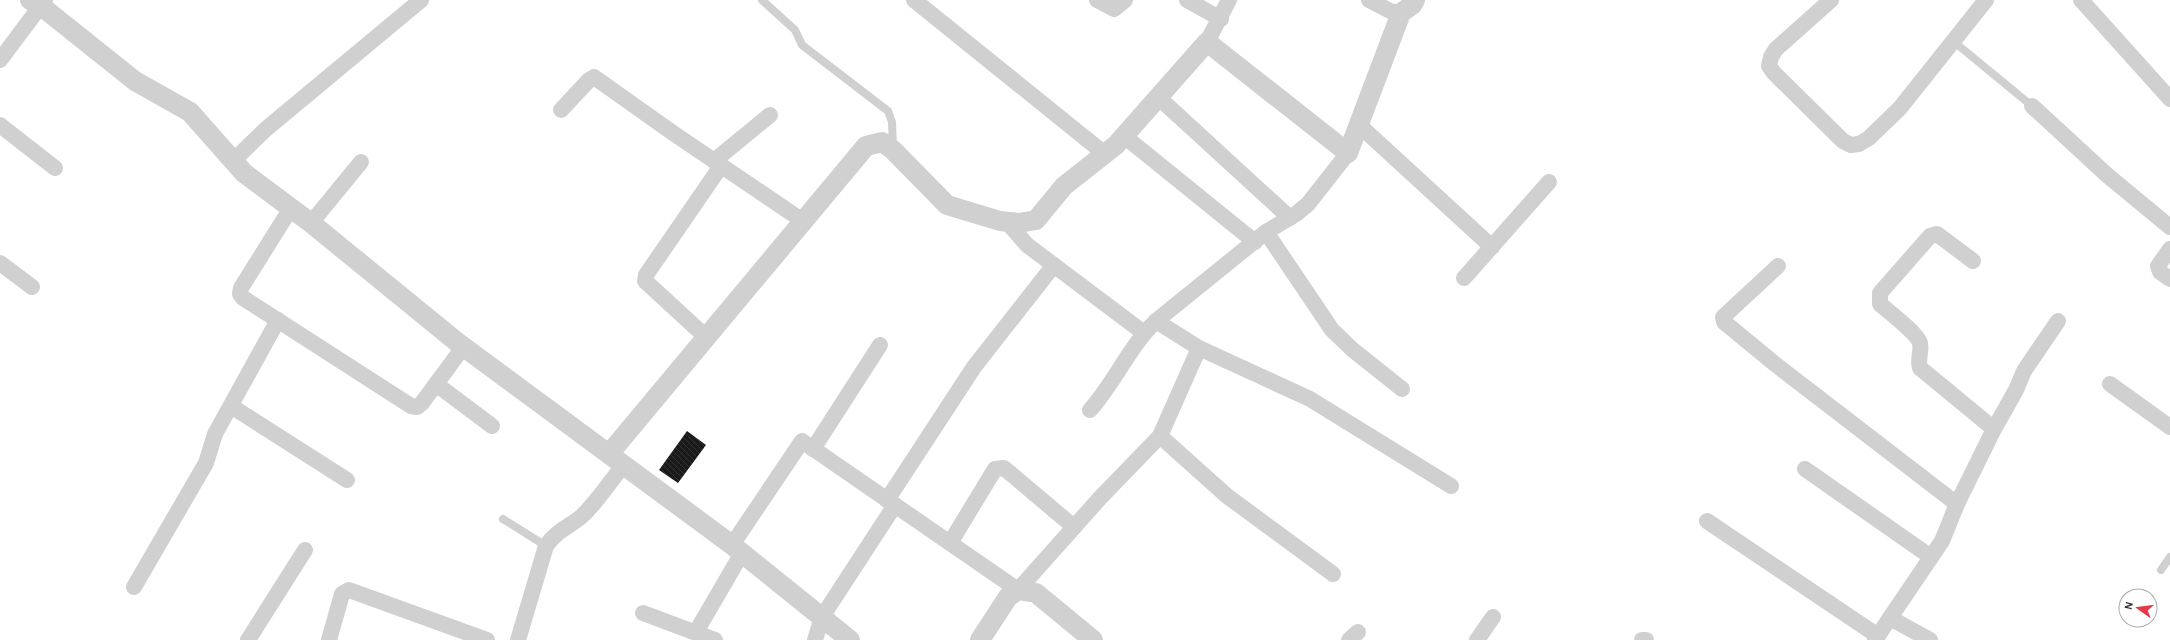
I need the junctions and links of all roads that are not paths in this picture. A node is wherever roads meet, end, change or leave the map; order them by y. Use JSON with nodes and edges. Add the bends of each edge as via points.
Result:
{"nodes":[{"id":1,"x":421,"y":0,"type":"edge"},
{"id":2,"x":762,"y":0,"type":"edge"},
{"id":3,"x":914,"y":0,"type":"edge"},
{"id":4,"x":1097,"y":0,"type":"edge"},
{"id":5,"x":1125,"y":0,"type":"edge"},
{"id":6,"x":1187,"y":0,"type":"edge"},
{"id":7,"x":1229,"y":0,"type":"edge"},
{"id":8,"x":1369,"y":0,"type":"edge"},
{"id":9,"x":1831,"y":0,"type":"edge"},
{"id":10,"x":1986,"y":0,"type":"edge"},
{"id":11,"x":2081,"y":0,"type":"edge"},
{"id":12,"x":39,"y":2,"type":"edge"},
{"id":13,"x":1408,"y":7,"type":"edge"},
{"id":14,"x":1221,"y":19,"type":"junction"},
{"id":15,"x":1953,"y":41,"type":"junction"},
{"id":16,"x":1207,"y":42,"type":"junction"},
{"id":17,"x":0,"y":60,"type":"edge"},
{"id":18,"x":1158,"y":97,"type":"junction"},
{"id":19,"x":2170,"y":99,"type":"edge"},
{"id":20,"x":2032,"y":106,"type":"joint"},
{"id":21,"x":562,"y":110,"type":"dead end"},
{"id":22,"x":770,"y":115,"type":"dead end"},
{"id":23,"x":0,"y":125,"type":"edge"},
{"id":24,"x":1359,"y":125,"type":"junction"},
{"id":25,"x":1124,"y":136,"type":"junction"},
{"id":26,"x":893,"y":150,"type":"junction"},
{"id":27,"x":1348,"y":153,"type":"junction"},
{"id":28,"x":1105,"y":154,"type":"junction"},
{"id":29,"x":233,"y":161,"type":"junction"},
{"id":30,"x":361,"y":162,"type":"dead end"},
{"id":31,"x":717,"y":163,"type":"junction"},
{"id":32,"x":55,"y":168,"type":"dead end"},
{"id":33,"x":1549,"y":182,"type":"dead end"},
{"id":34,"x":291,"y":208,"type":"junction"},
{"id":35,"x":1290,"y":218,"type":"junction"},
{"id":36,"x":803,"y":221,"type":"junction"},
{"id":37,"x":1007,"y":222,"type":"junction"},
{"id":38,"x":311,"y":223,"type":"junction"},
{"id":39,"x":2170,"y":227,"type":"edge"},
{"id":40,"x":1261,"y":237,"type":"junction"},
{"id":41,"x":1492,"y":247,"type":"junction"},
{"id":42,"x":2170,"y":249,"type":"edge"},
{"id":43,"x":1973,"y":261,"type":"dead end"},
{"id":44,"x":0,"y":263,"type":"edge"},
{"id":45,"x":1054,"y":265,"type":"junction"},
{"id":46,"x":1778,"y":266,"type":"dead end"},
{"id":47,"x":1464,"y":278,"type":"dead end"},
{"id":48,"x":2170,"y":279,"type":"edge"},
{"id":49,"x":32,"y":287,"type":"dead end"},
{"id":50,"x":278,"y":320,"type":"junction"},
{"id":51,"x":1156,"y":321,"type":"junction"},
{"id":52,"x":2058,"y":321,"type":"dead end"},
{"id":53,"x":1144,"y":333,"type":"junction"},
{"id":54,"x":706,"y":337,"type":"junction"},
{"id":55,"x":880,"y":345,"type":"dead end"},
{"id":56,"x":464,"y":346,"type":"junction"},
{"id":57,"x":1199,"y":348,"type":"junction"},
{"id":58,"x":436,"y":384,"type":"junction"},
{"id":59,"x":2110,"y":384,"type":"dead end"},
{"id":60,"x":1402,"y":389,"type":"dead end"},
{"id":61,"x":231,"y":406,"type":"junction"},
{"id":62,"x":1090,"y":410,"type":"dead end"},
{"id":63,"x":492,"y":426,"type":"dead end"},
{"id":64,"x":2170,"y":427,"type":"edge"},
{"id":65,"x":1994,"y":429,"type":"junction"},
{"id":66,"x":1160,"y":436,"type":"junction"},
{"id":67,"x":813,"y":449,"type":"junction"},
{"id":68,"x":616,"y":459,"type":"junction"},
{"id":69,"x":1805,"y":469,"type":"dead end"},
{"id":70,"x":347,"y":480,"type":"dead end"},
{"id":71,"x":1451,"y":486,"type":"dead end"},
{"id":72,"x":891,"y":503,"type":"junction"},
{"id":73,"x":1957,"y":504,"type":"junction"},
{"id":74,"x":502,"y":519,"type":"dead end"},
{"id":75,"x":1707,"y":521,"type":"dead end"},
{"id":76,"x":1074,"y":527,"type":"junction"},
{"id":77,"x":950,"y":543,"type":"junction"},
{"id":78,"x":546,"y":546,"type":"junction"},
{"id":79,"x":737,"y":549,"type":"junction"},
{"id":80,"x":305,"y":550,"type":"dead end"},
{"id":81,"x":1931,"y":557,"type":"junction"},
{"id":82,"x":2170,"y":557,"type":"edge"},
{"id":83,"x":2161,"y":570,"type":"dead end"},
{"id":84,"x":1333,"y":574,"type":"dead end"},
{"id":85,"x":134,"y":587,"type":"dead end"},
{"id":86,"x":1018,"y":590,"type":"junction"},
{"id":87,"x":643,"y":613,"type":"dead end"},
{"id":88,"x":822,"y":617,"type":"junction"},
{"id":89,"x":1493,"y":617,"type":"dead end"},
{"id":90,"x":1890,"y":618,"type":"junction"},
{"id":91,"x":696,"y":632,"type":"junction"},
{"id":92,"x":1876,"y":638,"type":"edge"},
{"id":93,"x":248,"y":640,"type":"edge"},
{"id":94,"x":328,"y":640,"type":"edge"},
{"id":95,"x":487,"y":640,"type":"edge"},
{"id":96,"x":518,"y":640,"type":"edge"},
{"id":97,"x":715,"y":640,"type":"edge"},
{"id":98,"x":816,"y":640,"type":"edge"},
{"id":99,"x":850,"y":640,"type":"edge"},
{"id":100,"x":980,"y":640,"type":"edge"},
{"id":101,"x":1093,"y":640,"type":"edge"},
{"id":102,"x":1477,"y":640,"type":"edge"},
{"id":103,"x":1642,"y":640,"type":"edge"},
{"id":104,"x":1646,"y":640,"type":"edge"},
{"id":105,"x":1930,"y":640,"type":"edge"}],
"edges":[{"from":1,"to":29,"type":"street","via":[[266,129]]},
{"from":2,"to":26,"type":"lane","via":[[795,30],[802,45],[888,111],[892,122]]},
{"from":3,"to":28,"type":"street"},
{"from":4,"to":5,"type":"street","via":[[1114,8]]},
{"from":6,"to":14,"type":"street"},
{"from":7,"to":14,"type":"street"},
{"from":8,"to":13,"type":"street","via":[[1390,11]]},
{"from":9,"to":15,"type":"street","via":[[1776,49],[1769,66],[1843,141],[1851,146],[1869,138],[1900,108]]},
{"from":10,"to":15,"type":"street"},
{"from":11,"to":19,"type":"street"},
{"from":12,"to":17,"type":"street"},
{"from":12,"to":29,"type":"street","via":[[135,81],[190,112]]},
{"from":13,"to":24,"type":"street"},
{"from":14,"to":16,"type":"street"},
{"from":15,"to":20,"type":"lane"},
{"from":16,"to":18,"type":"street"},
{"from":16,"to":27,"type":"street"},
{"from":18,"to":25,"type":"street"},
{"from":18,"to":35,"type":"street"},
{"from":20,"to":39,"type":"street","via":[[2107,175]]},
{"from":21,"to":31,"type":"street","via":[[594,77]]},
{"from":22,"to":31,"type":"street"},
{"from":23,"to":32,"type":"street"},
{"from":24,"to":27,"type":"street"},
{"from":24,"to":41,"type":"street"},
{"from":25,"to":28,"type":"street"},
{"from":25,"to":40,"type":"street"},
{"from":26,"to":36,"type":"street","via":[[882,142],[866,146]]},
{"from":26,"to":37,"type":"street","via":[[947,205]]},
{"from":27,"to":35,"type":"street","via":[[1316,196]]},
{"from":28,"to":37,"type":"street","via":[[1064,186],[1036,220]]},
{"from":29,"to":34,"type":"street","via":[[244,173]]},
{"from":30,"to":38,"type":"street"},
{"from":31,"to":36,"type":"street"},
{"from":31,"to":54,"type":"street","via":[[646,275],[645,281]]},
{"from":33,"to":41,"type":"street"},
{"from":34,"to":38,"type":"street"},
{"from":34,"to":50,"type":"street","via":[[241,288],[240,294]]},
{"from":35,"to":40,"type":"street"},
{"from":36,"to":54,"type":"street"},
{"from":37,"to":45,"type":"street","via":[[1027,245]]},
{"from":38,"to":56,"type":"street"},
{"from":40,"to":51,"type":"street"},
{"from":40,"to":60,"type":"street","via":[[1332,330]]},
{"from":41,"to":47,"type":"street"},
{"from":42,"to":48,"type":"street","via":[[2158,266],[2160,272]]},
{"from":43,"to":65,"type":"street","via":[[1934,234],[1880,293],[1879,299],[1880,304],[1918,339],[1920,368]]},
{"from":44,"to":49,"type":"street"},
{"from":45,"to":53,"type":"street"},
{"from":45,"to":72,"type":"street","via":[[974,367]]},
{"from":46,"to":73,"type":"street","via":[[1723,317],[1724,322]]},
{"from":50,"to":58,"type":"street","via":[[411,406],[417,407],[422,403]]},
{"from":50,"to":61,"type":"street"},
{"from":51,"to":53,"type":"street"},
{"from":51,"to":57,"type":"street"},
{"from":52,"to":65,"type":"street","via":[[2024,371]]},
{"from":53,"to":62,"type":"street"},
{"from":54,"to":68,"type":"street"},
{"from":55,"to":67,"type":"street"},
{"from":56,"to":58,"type":"street"},
{"from":56,"to":68,"type":"street"},
{"from":57,"to":66,"type":"street"},
{"from":57,"to":71,"type":"street","via":[[1310,399]]},
{"from":58,"to":63,"type":"street"},
{"from":59,"to":64,"type":"street"},
{"from":61,"to":70,"type":"street"},
{"from":61,"to":85,"type":"street","via":[[215,434],[206,463]]},
{"from":65,"to":73,"type":"street"},
{"from":66,"to":76,"type":"street"},
{"from":66,"to":84,"type":"street","via":[[1227,496]]},
{"from":67,"to":72,"type":"street"},
{"from":67,"to":79,"type":"street","via":[[802,441]]},
{"from":68,"to":78,"type":"street","via":[[588,510],[558,531]]},
{"from":68,"to":79,"type":"street"},
{"from":69,"to":81,"type":"street"},
{"from":72,"to":77,"type":"street"},
{"from":72,"to":88,"type":"street"},
{"from":73,"to":81,"type":"street","via":[[1942,541]]},
{"from":74,"to":78,"type":"lane"},
{"from":75,"to":92,"type":"street"},
{"from":76,"to":77,"type":"street","via":[[1004,468],[999,467]]},
{"from":76,"to":86,"type":"street"},
{"from":77,"to":86,"type":"street"},
{"from":78,"to":96,"type":"street"},
{"from":79,"to":88,"type":"street"},
{"from":79,"to":91,"type":"street"},
{"from":80,"to":93,"type":"street"},
{"from":81,"to":90,"type":"street"},
{"from":82,"to":83,"type":"lane"},
{"from":86,"to":100,"type":"street","via":[[1008,596]]},
{"from":86,"to":101,"type":"street","via":[[1036,593]]},
{"from":87,"to":91,"type":"street"},
{"from":88,"to":98,"type":"street"},
{"from":88,"to":99,"type":"street"},
{"from":89,"to":102,"type":"street"},
{"from":90,"to":92,"type":"street"},
{"from":90,"to":105,"type":"street"},
{"from":91,"to":97,"type":"street"},
{"from":94,"to":95,"type":"street","via":[[342,594],[349,590]]},
{"from":103,"to":104,"type":"street"}]}
